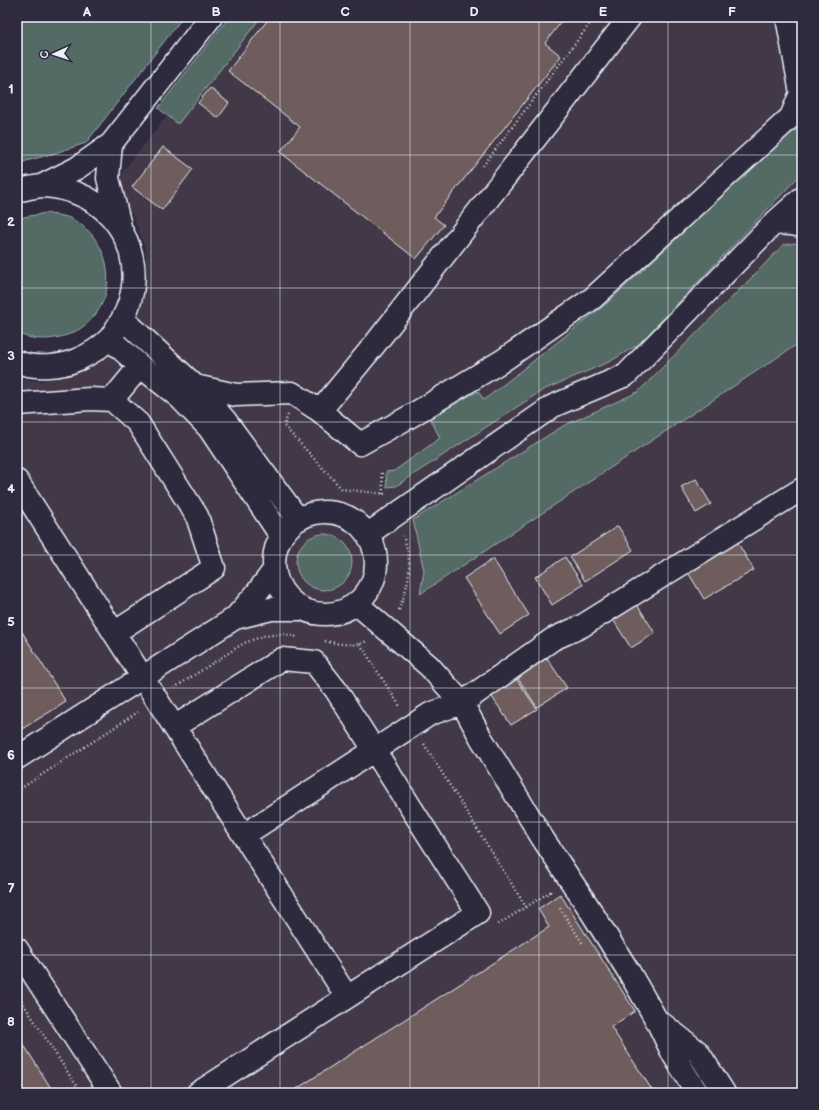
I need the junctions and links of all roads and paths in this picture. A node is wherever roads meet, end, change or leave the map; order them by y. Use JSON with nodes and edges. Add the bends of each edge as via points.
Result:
{"nodes":[{"id":1,"x":211,"y":17,"type":"edge"},
{"id":2,"x":595,"y":17,"type":"edge"},
{"id":3,"x":630,"y":17,"type":"edge"},
{"id":4,"x":787,"y":17,"type":"edge"},
{"id":5,"x":111,"y":144,"type":"junction"},
{"id":6,"x":483,"y":166,"type":"dead end"},
{"id":7,"x":41,"y":186,"type":"junction"},
{"id":8,"x":17,"y":191,"type":"edge"},
{"id":9,"x":802,"y":198,"type":"edge"},
{"id":10,"x":774,"y":224,"type":"junction"},
{"id":11,"x":802,"y":226,"type":"edge"},
{"id":12,"x":121,"y":229,"type":"junction"},
{"id":13,"x":123,"y":320,"type":"junction"},
{"id":14,"x":110,"y":338,"type":"junction"},
{"id":15,"x":17,"y":362,"type":"edge"},
{"id":16,"x":140,"y":366,"type":"junction"},
{"id":17,"x":195,"y":386,"type":"junction"},
{"id":18,"x":292,"y":393,"type":"junction"},
{"id":19,"x":236,"y":395,"type":"junction"},
{"id":20,"x":112,"y":400,"type":"junction"},
{"id":21,"x":17,"y":404,"type":"edge"},
{"id":22,"x":320,"y":411,"type":"junction"},
{"id":23,"x":225,"y":420,"type":"junction"},
{"id":24,"x":382,"y":473,"type":"dead end"},
{"id":25,"x":17,"y":481,"type":"edge"},
{"id":26,"x":802,"y":489,"type":"edge"},
{"id":27,"x":383,"y":494,"type":"junction"},
{"id":28,"x":388,"y":494,"type":"dead end"},
{"id":29,"x":298,"y":519,"type":"junction"},
{"id":30,"x":368,"y":534,"type":"junction"},
{"id":31,"x":282,"y":536,"type":"junction"},
{"id":32,"x":274,"y":570,"type":"junction"},
{"id":33,"x":357,"y":604,"type":"junction"},
{"id":34,"x":303,"y":609,"type":"junction"},
{"id":35,"x":236,"y":618,"type":"junction"},
{"id":36,"x":114,"y":633,"type":"junction"},
{"id":37,"x":360,"y":644,"type":"dead end"},
{"id":38,"x":143,"y":678,"type":"junction"},
{"id":39,"x":462,"y":703,"type":"junction"},
{"id":40,"x":412,"y":726,"type":"junction"},
{"id":41,"x":174,"y":727,"type":"junction"},
{"id":42,"x":374,"y":751,"type":"junction"},
{"id":43,"x":17,"y":758,"type":"edge"},
{"id":44,"x":244,"y":835,"type":"junction"},
{"id":45,"x":554,"y":898,"type":"dead end"},
{"id":46,"x":558,"y":905,"type":"dead end"},
{"id":47,"x":526,"y":907,"type":"junction"},
{"id":48,"x":494,"y":928,"type":"dead end"},
{"id":49,"x":17,"y":949,"type":"edge"},
{"id":50,"x":587,"y":950,"type":"dead end"},
{"id":51,"x":17,"y":994,"type":"edge"},
{"id":52,"x":347,"y":997,"type":"junction"},
{"id":53,"x":656,"y":1019,"type":"junction"},
{"id":54,"x":81,"y":1093,"type":"edge"},
{"id":55,"x":111,"y":1093,"type":"edge"},
{"id":56,"x":198,"y":1093,"type":"edge"},
{"id":57,"x":697,"y":1093,"type":"edge"},
{"id":58,"x":724,"y":1093,"type":"edge"}],
"edges":[{"from":1,"to":5,"type":"street"},
{"from":2,"to":6,"type":"path"},
{"from":3,"to":22,"type":"street"},
{"from":4,"to":22,"type":"street","via":[[801,93],[791,117],[593,298],[502,361],[360,444]]},
{"from":5,"to":7,"type":"street","via":[[78,168]]},
{"from":5,"to":12,"type":"street","via":[[108,178]]},
{"from":7,"to":8,"type":"street"},
{"from":7,"to":12,"type":"street","via":[[64,189],[87,197],[106,211]]},
{"from":9,"to":10,"type":"street"},
{"from":10,"to":11,"type":"street"},
{"from":10,"to":30,"type":"street","via":[[626,375],[553,406]]},
{"from":12,"to":13,"type":"street","via":[[131,250],[134,274],[132,297]]},
{"from":13,"to":14,"type":"street"},
{"from":13,"to":17,"type":"street"},
{"from":14,"to":15,"type":"street","via":[[91,353],[70,363],[46,366]]},
{"from":14,"to":16,"type":"street"},
{"from":16,"to":20,"type":"street"},
{"from":16,"to":31,"type":"street","via":[[180,398],[209,428]]},
{"from":17,"to":19,"type":"street"},
{"from":17,"to":23,"type":"street"},
{"from":18,"to":19,"type":"street"},
{"from":18,"to":22,"type":"street"},
{"from":18,"to":27,"type":"path","via":[[284,426],[342,490]]},
{"from":19,"to":23,"type":"street"},
{"from":20,"to":21,"type":"street"},
{"from":20,"to":36,"type":"street","via":[[138,423],[197,516],[214,568]]},
{"from":23,"to":29,"type":"street"},
{"from":24,"to":27,"type":"path"},
{"from":25,"to":36,"type":"street"},
{"from":26,"to":39,"type":"street","via":[[582,626],[553,639]]},
{"from":27,"to":28,"type":"path"},
{"from":29,"to":30,"type":"street","via":[[313,513],[336,513],[357,523]]},
{"from":29,"to":31,"type":"street"},
{"from":30,"to":33,"type":"street","via":[[377,564],[374,579],[367,593]]},
{"from":31,"to":32,"type":"street","via":[[275,552]]},
{"from":32,"to":34,"type":"street","via":[[279,586],[289,600]]},
{"from":32,"to":35,"type":"street"},
{"from":33,"to":34,"type":"street","via":[[344,611],[330,614],[316,614]]},
{"from":33,"to":39,"type":"street","via":[[429,666]]},
{"from":34,"to":35,"type":"street","via":[[271,609]]},
{"from":35,"to":38,"type":"street"},
{"from":36,"to":38,"type":"street"},
{"from":37,"to":40,"type":"path"},
{"from":38,"to":41,"type":"street"},
{"from":38,"to":43,"type":"street"},
{"from":39,"to":40,"type":"street","via":[[430,714]]},
{"from":39,"to":53,"type":"street","via":[[543,839],[587,905]]},
{"from":40,"to":42,"type":"street"},
{"from":40,"to":47,"type":"path"},
{"from":41,"to":42,"type":"street","via":[[282,659],[314,662],[336,690]]},
{"from":41,"to":44,"type":"street"},
{"from":42,"to":44,"type":"street"},
{"from":42,"to":52,"type":"street","via":[[478,913]]},
{"from":44,"to":52,"type":"street"},
{"from":45,"to":47,"type":"path","via":[[550,892]]},
{"from":46,"to":50,"type":"path"},
{"from":47,"to":48,"type":"path"},
{"from":49,"to":55,"type":"street"},
{"from":51,"to":54,"type":"path"},
{"from":52,"to":56,"type":"street"},
{"from":53,"to":57,"type":"street","via":[[673,1054]]},
{"from":53,"to":58,"type":"street","via":[[698,1052]]}]}
